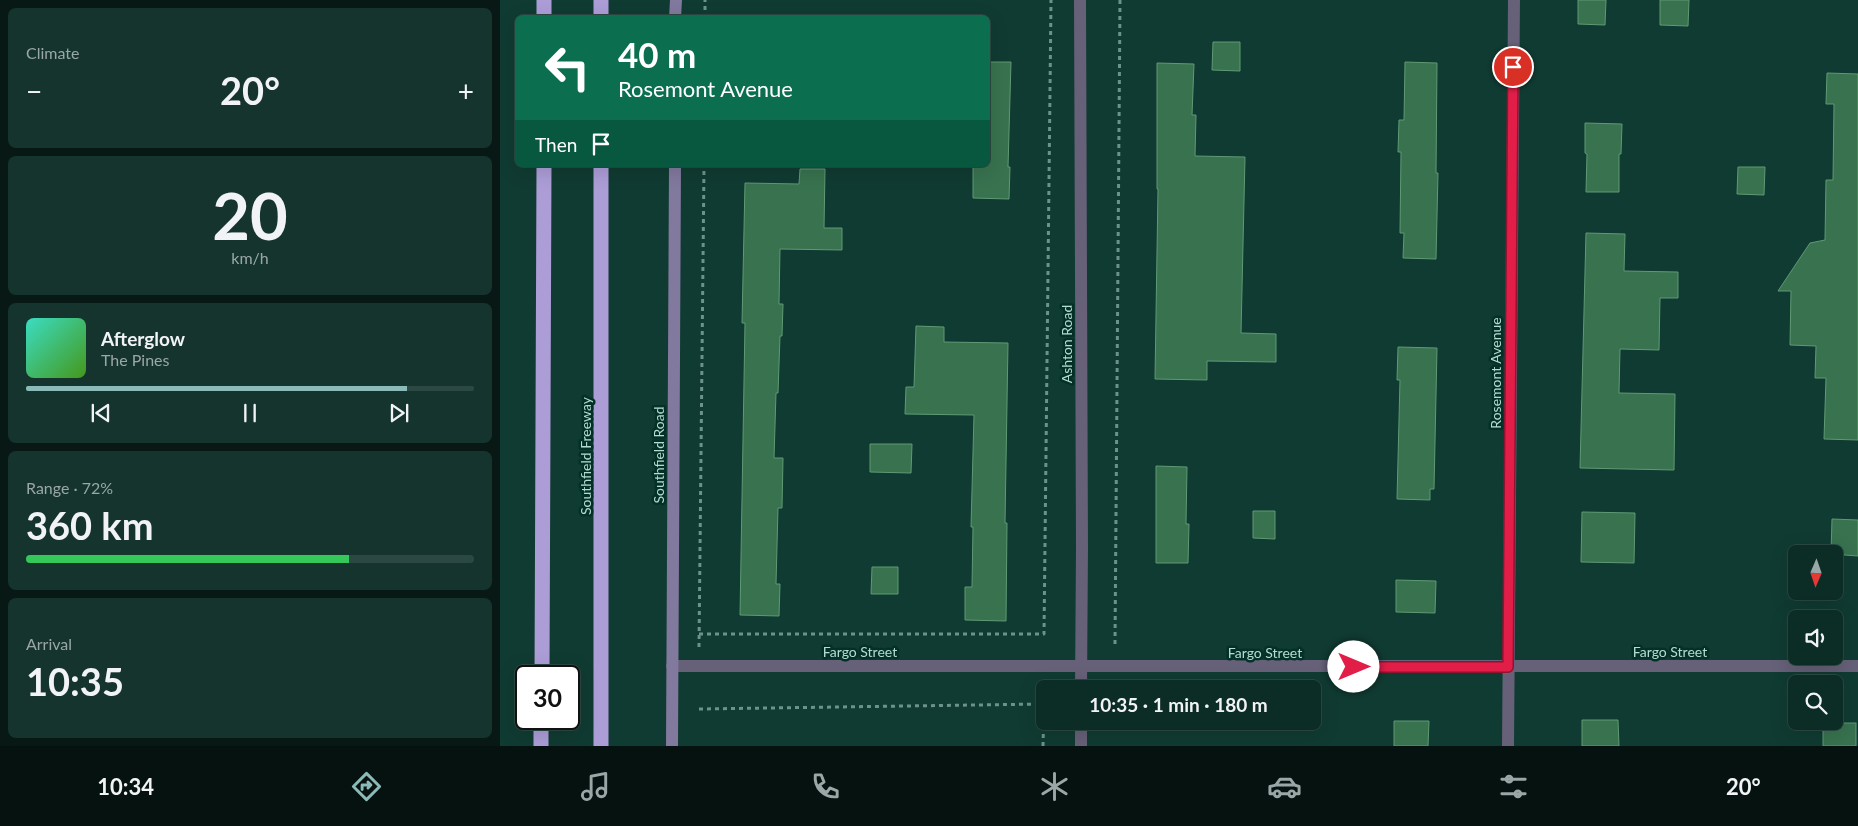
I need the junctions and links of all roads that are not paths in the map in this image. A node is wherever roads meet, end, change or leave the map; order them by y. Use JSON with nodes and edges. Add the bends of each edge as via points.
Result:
{"nodes":[{"id":1,"x":544,"y":0,"type":"edge"},
{"id":2,"x":601,"y":0,"type":"edge"},
{"id":3,"x":676,"y":0,"type":"edge"},
{"id":4,"x":1080,"y":0,"type":"edge"},
{"id":5,"x":1514,"y":0,"type":"edge"},
{"id":6,"x":544,"y":15,"type":"edge"},
{"id":7,"x":601,"y":15,"type":"edge"},
{"id":8,"x":676,"y":15,"type":"edge"},
{"id":9,"x":544,"y":167,"type":"edge"},
{"id":10,"x":601,"y":167,"type":"edge"},
{"id":11,"x":675,"y":167,"type":"edge"},
{"id":12,"x":542,"y":665,"type":"edge"},
{"id":13,"x":672,"y":666,"type":"junction"},
{"id":14,"x":1081,"y":666,"type":"junction"},
{"id":15,"x":1858,"y":666,"type":"edge"},
{"id":16,"x":1508,"y":667,"type":"junction"},
{"id":17,"x":1081,"y":680,"type":"edge"},
{"id":18,"x":541,"y":730,"type":"edge"},
{"id":19,"x":1081,"y":730,"type":"edge"},
{"id":20,"x":541,"y":746,"type":"edge"},
{"id":21,"x":601,"y":746,"type":"edge"},
{"id":22,"x":672,"y":746,"type":"edge"},
{"id":23,"x":1080,"y":746,"type":"edge"},
{"id":24,"x":1508,"y":746,"type":"edge"}],
"edges":[{"from":1,"to":6,"type":"highway"},
{"from":2,"to":7,"type":"highway"},
{"from":3,"to":8,"type":"main road"},
{"from":4,"to":14,"type":"street","name":"Ashton Road"},
{"from":5,"to":16,"type":"street","name":"Rosemont Avenue"},
{"from":9,"to":12,"type":"highway"},
{"from":10,"to":21,"type":"highway","name":"Southfield Freeway"},
{"from":11,"to":13,"type":"main road","name":"Southfield Road"},
{"from":13,"to":14,"type":"street","name":"Fargo Street"},
{"from":13,"to":22,"type":"main road","name":"Southfield Road"},
{"from":14,"to":16,"type":"street","name":"Fargo Street"},
{"from":14,"to":17,"type":"street","name":"Ashton Road"},
{"from":15,"to":16,"type":"street","name":"Fargo Street"},
{"from":16,"to":24,"type":"street","name":"Rosemont Avenue"},
{"from":18,"to":20,"type":"highway"},
{"from":19,"to":23,"type":"street"}]}
